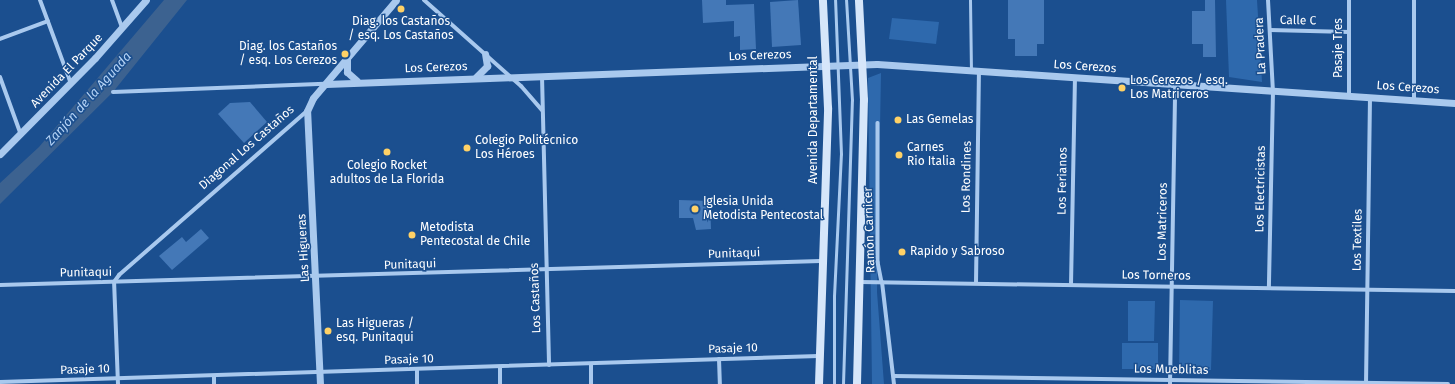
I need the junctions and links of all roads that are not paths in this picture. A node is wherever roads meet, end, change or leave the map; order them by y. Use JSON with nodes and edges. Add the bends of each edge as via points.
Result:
{"nodes":[{"id":1,"x":40,"y":0,"type":"edge"},
{"id":2,"x":112,"y":0,"type":"edge"},
{"id":3,"x":146,"y":0,"type":"edge"},
{"id":4,"x":396,"y":0,"type":"edge"},
{"id":5,"x":424,"y":0,"type":"edge"},
{"id":6,"x":823,"y":0,"type":"edge"},
{"id":7,"x":835,"y":0,"type":"edge"},
{"id":8,"x":846,"y":0,"type":"edge"},
{"id":9,"x":860,"y":0,"type":"edge"},
{"id":10,"x":970,"y":0,"type":"edge"},
{"id":11,"x":1268,"y":0,"type":"edge"},
{"id":12,"x":1349,"y":0,"type":"edge"},
{"id":13,"x":1414,"y":0,"type":"edge"},
{"id":14,"x":48,"y":21,"type":"junction"},
{"id":15,"x":122,"y":28,"type":"junction"},
{"id":16,"x":1270,"y":30,"type":"junction"},
{"id":17,"x":1349,"y":32,"type":"junction"},
{"id":18,"x":0,"y":39,"type":"edge"},
{"id":19,"x":485,"y":54,"type":"junction"},
{"id":20,"x":348,"y":58,"type":"junction"},
{"id":21,"x":826,"y":64,"type":"junction"},
{"id":22,"x":839,"y":64,"type":"junction"},
{"id":23,"x":851,"y":64,"type":"junction"},
{"id":24,"x":863,"y":64,"type":"junction"},
{"id":25,"x":975,"y":71,"type":"junction"},
{"id":26,"x":542,"y":75,"type":"junction"},
{"id":27,"x":511,"y":76,"type":"junction"},
{"id":28,"x":0,"y":77,"type":"edge"},
{"id":29,"x":1075,"y":77,"type":"junction"},
{"id":30,"x":474,"y":78,"type":"junction"},
{"id":31,"x":357,"y":82,"type":"junction"},
{"id":32,"x":70,"y":84,"type":"junction"},
{"id":33,"x":326,"y":84,"type":"junction"},
{"id":34,"x":1175,"y":84,"type":"junction"},
{"id":35,"x":1273,"y":91,"type":"junction"},
{"id":36,"x":113,"y":92,"type":"dead end"},
{"id":37,"x":1349,"y":96,"type":"junction"},
{"id":38,"x":1370,"y":97,"type":"junction"},
{"id":39,"x":1414,"y":100,"type":"junction"},
{"id":40,"x":1455,"y":103,"type":"edge"},
{"id":41,"x":542,"y":110,"type":"junction"},
{"id":42,"x":308,"y":111,"type":"junction"},
{"id":43,"x":878,"y":123,"type":"dead end"},
{"id":44,"x":21,"y":135,"type":"junction"},
{"id":45,"x":0,"y":154,"type":"edge"},
{"id":46,"x":821,"y":261,"type":"junction"},
{"id":47,"x":545,"y":270,"type":"junction"},
{"id":48,"x":317,"y":278,"type":"junction"},
{"id":49,"x":114,"y":282,"type":"junction"},
{"id":50,"x":857,"y":282,"type":"junction"},
{"id":51,"x":882,"y":282,"type":"junction"},
{"id":52,"x":976,"y":283,"type":"junction"},
{"id":53,"x":0,"y":285,"type":"edge"},
{"id":54,"x":1071,"y":285,"type":"junction"},
{"id":55,"x":1172,"y":286,"type":"junction"},
{"id":56,"x":1268,"y":288,"type":"junction"},
{"id":57,"x":1367,"y":290,"type":"junction"},
{"id":58,"x":1455,"y":291,"type":"edge"},
{"id":59,"x":819,"y":356,"type":"junction"},
{"id":60,"x":719,"y":360,"type":"junction"},
{"id":61,"x":591,"y":364,"type":"junction"},
{"id":62,"x":549,"y":365,"type":"junction"},
{"id":63,"x":500,"y":367,"type":"junction"},
{"id":64,"x":417,"y":370,"type":"junction"},
{"id":65,"x":319,"y":373,"type":"junction"},
{"id":66,"x":214,"y":376,"type":"junction"},
{"id":67,"x":894,"y":376,"type":"junction"},
{"id":68,"x":117,"y":379,"type":"junction"},
{"id":69,"x":0,"y":382,"type":"edge"},
{"id":70,"x":1170,"y":382,"type":"edge"},
{"id":71,"x":1366,"y":383,"type":"edge"},
{"id":72,"x":118,"y":384,"type":"edge"},
{"id":73,"x":214,"y":384,"type":"edge"},
{"id":74,"x":320,"y":384,"type":"edge"},
{"id":75,"x":417,"y":384,"type":"edge"},
{"id":76,"x":500,"y":384,"type":"edge"},
{"id":77,"x":591,"y":384,"type":"edge"},
{"id":78,"x":720,"y":384,"type":"edge"},
{"id":79,"x":820,"y":384,"type":"edge"},
{"id":80,"x":834,"y":384,"type":"edge"},
{"id":81,"x":843,"y":384,"type":"edge"},
{"id":82,"x":857,"y":384,"type":"edge"},
{"id":83,"x":894,"y":384,"type":"edge"},
{"id":84,"x":1448,"y":384,"type":"edge"}],
"edges":[{"from":1,"to":14,"type":"street"},
{"from":2,"to":15,"type":"street"},
{"from":3,"to":15,"type":"street","name":"Avenida El Parque"},
{"from":4,"to":20,"type":"street","name":"Diagonal Los Castaños"},
{"from":5,"to":19,"type":"street"},
{"from":6,"to":21,"type":"main road","name":"Avenida Departamental"},
{"from":7,"to":22,"type":"lane"},
{"from":8,"to":23,"type":"lane"},
{"from":9,"to":24,"type":"main road"},
{"from":10,"to":25,"type":"lane"},
{"from":11,"to":16,"type":"street","name":"La Pradera"},
{"from":12,"to":17,"type":"street","name":"Pasaje Tres"},
{"from":13,"to":39,"type":"street"},
{"from":14,"to":18,"type":"street"},
{"from":14,"to":32,"type":"street"},
{"from":15,"to":32,"type":"street","name":"Avenida El Parque"},
{"from":16,"to":17,"type":"street","name":"Calle C"},
{"from":16,"to":35,"type":"street","name":"La Pradera"},
{"from":17,"to":37,"type":"street","name":"Pasaje Tres"},
{"from":19,"to":27,"type":"street"},
{"from":19,"to":30,"type":"street","via":[[484,71]]},
{"from":20,"to":31,"type":"street","via":[[347,72]]},
{"from":20,"to":33,"type":"street","name":"Diagonal Los Castaños"},
{"from":21,"to":22,"type":"street","name":"Los Cerezos"},
{"from":21,"to":26,"type":"street","name":"Los Cerezos"},
{"from":21,"to":46,"type":"main road","name":"Avenida Departamental","via":[[827,168]]},
{"from":22,"to":23,"type":"street","name":"Los Cerezos"},
{"from":22,"to":80,"type":"lane","via":[[841,161],[834,296]]},
{"from":23,"to":24,"type":"street","name":"Los Cerezos"},
{"from":23,"to":81,"type":"lane"},
{"from":24,"to":25,"type":"street","name":"Los Cerezos"},
{"from":24,"to":50,"type":"main road"},
{"from":25,"to":29,"type":"street","name":"Los Cerezos"},
{"from":25,"to":52,"type":"street","name":"Los Rondines"},
{"from":26,"to":27,"type":"street","name":"Los Cerezos"},
{"from":26,"to":41,"type":"street","name":"Los Castaños"},
{"from":27,"to":30,"type":"street","name":"Los Cerezos"},
{"from":27,"to":41,"type":"street"},
{"from":28,"to":44,"type":"street"},
{"from":29,"to":34,"type":"street","name":"Los Cerezos"},
{"from":29,"to":54,"type":"street","name":"Los Ferianos"},
{"from":30,"to":31,"type":"street","name":"Los Cerezos"},
{"from":31,"to":33,"type":"street","name":"Los Cerezos"},
{"from":32,"to":44,"type":"street","name":"Avenida El Parque"},
{"from":33,"to":36,"type":"street","name":"Los Cerezos"},
{"from":33,"to":42,"type":"street","name":"Diagonal Los Castaños"},
{"from":34,"to":35,"type":"street","name":"Los Cerezos"},
{"from":34,"to":55,"type":"street","name":"Los Matriceros"},
{"from":35,"to":37,"type":"street","name":"Los Cerezos"},
{"from":35,"to":56,"type":"street","name":"Los Electricistas"},
{"from":37,"to":38,"type":"street","name":"Los Cerezos"},
{"from":38,"to":39,"type":"street","name":"Los Cerezos"},
{"from":38,"to":57,"type":"street","name":"Los Textiles"},
{"from":39,"to":40,"type":"street","name":"Los Cerezos"},
{"from":41,"to":47,"type":"street","name":"Los Castaños"},
{"from":42,"to":48,"type":"street","name":"Las Higueras"},
{"from":42,"to":49,"type":"street","name":"Diagonal Los Castaños"},
{"from":43,"to":51,"type":"street","name":"Ramón Carnicer","via":[[878,262]]},
{"from":44,"to":45,"type":"street","name":"Avenida El Parque"},
{"from":46,"to":47,"type":"street","name":"Punitaqui"},
{"from":46,"to":59,"type":"main road","name":"Avenida Departamental"},
{"from":47,"to":48,"type":"street","name":"Punitaqui"},
{"from":47,"to":62,"type":"street","name":"Los Castaños"},
{"from":48,"to":49,"type":"street","name":"Punitaqui"},
{"from":48,"to":65,"type":"street","name":"Las Higueras"},
{"from":49,"to":53,"type":"street","name":"Punitaqui"},
{"from":49,"to":68,"type":"street"},
{"from":50,"to":51,"type":"street","name":"Los Torneros"},
{"from":50,"to":82,"type":"main road"},
{"from":51,"to":52,"type":"street","name":"Los Torneros"},
{"from":51,"to":67,"type":"street","name":"Ramón Carnicer"},
{"from":52,"to":54,"type":"street","name":"Los Torneros"},
{"from":54,"to":55,"type":"street","name":"Los Torneros"},
{"from":55,"to":56,"type":"street","name":"Los Torneros"},
{"from":55,"to":70,"type":"street","name":"Los Matriceros"},
{"from":56,"to":57,"type":"street","name":"Los Torneros"},
{"from":57,"to":58,"type":"street","name":"Los Torneros"},
{"from":57,"to":71,"type":"street","name":"Los Textiles"},
{"from":59,"to":60,"type":"street","name":"Pasaje 10"},
{"from":59,"to":79,"type":"main road","name":"Avenida Departamental"},
{"from":60,"to":61,"type":"street","name":"Pasaje 10"},
{"from":60,"to":78,"type":"street"},
{"from":61,"to":62,"type":"street","name":"Pasaje 10"},
{"from":61,"to":77,"type":"street"},
{"from":62,"to":63,"type":"street","name":"Pasaje 10"},
{"from":63,"to":64,"type":"street","name":"Pasaje 10"},
{"from":63,"to":76,"type":"street"},
{"from":64,"to":65,"type":"street","name":"Pasaje 10"},
{"from":64,"to":75,"type":"street"},
{"from":65,"to":66,"type":"street","name":"Pasaje 10"},
{"from":65,"to":74,"type":"street","name":"Las Higueras"},
{"from":66,"to":68,"type":"street","name":"Pasaje 10"},
{"from":66,"to":73,"type":"street"},
{"from":67,"to":70,"type":"street","name":"Los Mueblitas"},
{"from":67,"to":83,"type":"street","name":"Ramón Carnicer"},
{"from":68,"to":69,"type":"street","name":"Pasaje 10"},
{"from":68,"to":72,"type":"street"},
{"from":70,"to":71,"type":"street","name":"Los Mueblitas"},
{"from":71,"to":84,"type":"street","name":"Los Mueblitas"}]}
